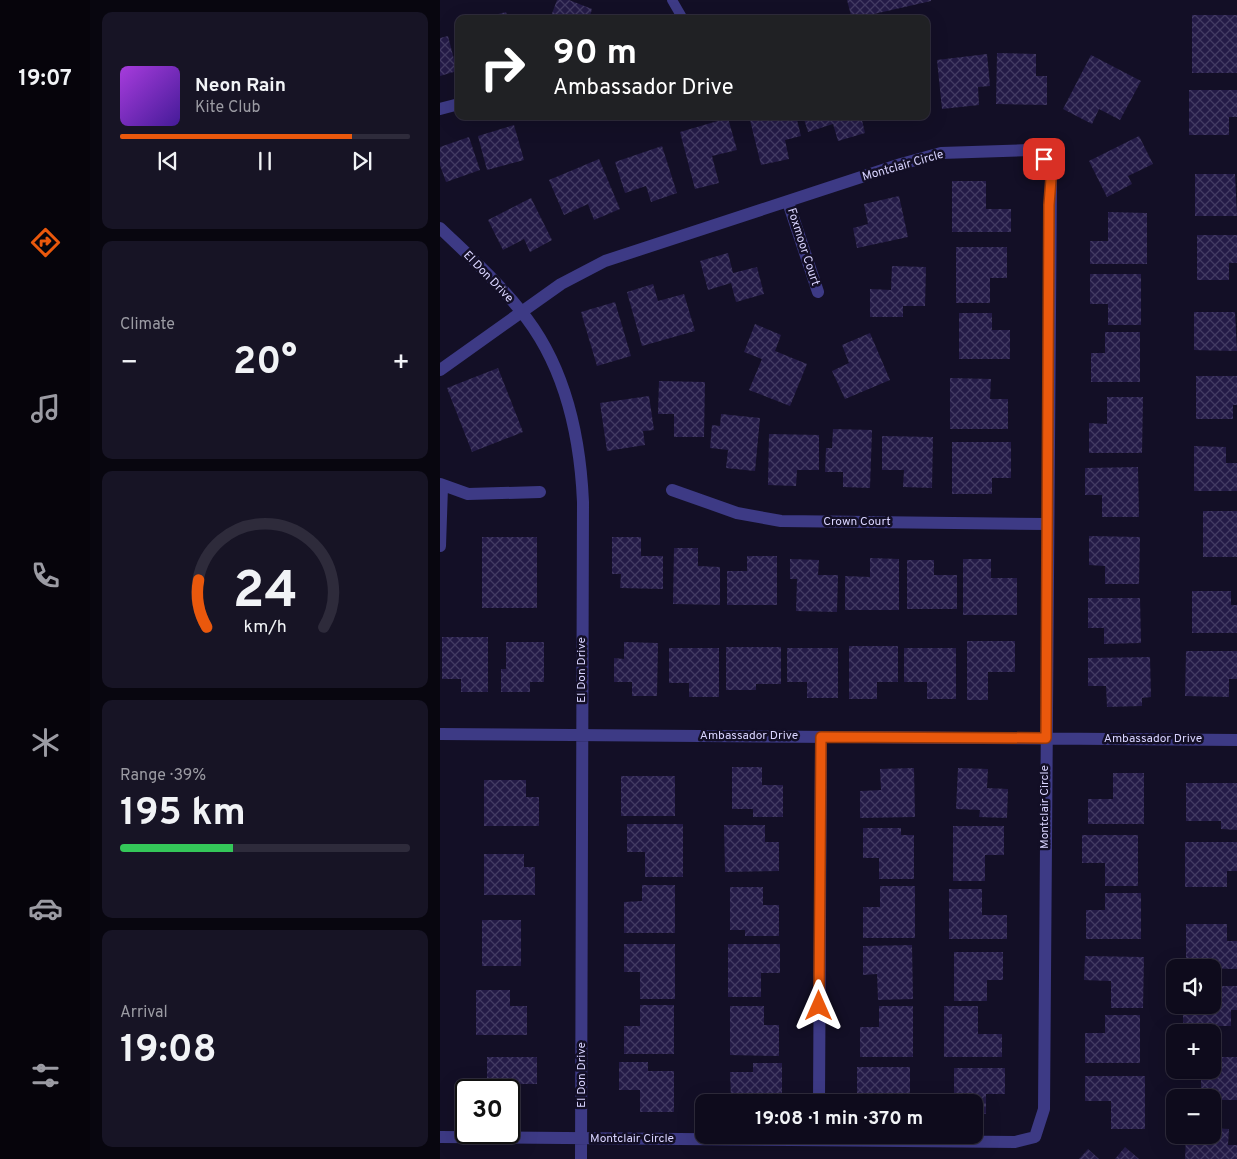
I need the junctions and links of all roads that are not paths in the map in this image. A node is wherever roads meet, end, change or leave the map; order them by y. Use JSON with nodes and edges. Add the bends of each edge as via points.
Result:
{"nodes":[{"id":1,"x":672,"y":0,"type":"edge"},
{"id":2,"x":681,"y":15,"type":"edge"},
{"id":3,"x":455,"y":105,"type":"edge"},
{"id":4,"x":440,"y":109,"type":"edge"},
{"id":5,"x":788,"y":202,"type":"junction"},
{"id":6,"x":440,"y":228,"type":"edge"},
{"id":7,"x":818,"y":292,"type":"dead end"},
{"id":8,"x":521,"y":311,"type":"junction"},
{"id":9,"x":440,"y":370,"type":"edge"},
{"id":10,"x":441,"y":486,"type":"edge"},
{"id":11,"x":672,"y":490,"type":"dead end"},
{"id":12,"x":540,"y":492,"type":"dead end"},
{"id":13,"x":1047,"y":524,"type":"junction"},
{"id":14,"x":440,"y":546,"type":"edge"},
{"id":15,"x":440,"y":734,"type":"edge"},
{"id":16,"x":582,"y":735,"type":"junction"},
{"id":17,"x":821,"y":737,"type":"junction"},
{"id":18,"x":1046,"y":738,"type":"junction"},
{"id":19,"x":1237,"y":740,"type":"edge"},
{"id":20,"x":819,"y":1094,"type":"edge"},
{"id":21,"x":440,"y":1137,"type":"edge"},
{"id":22,"x":581,"y":1139,"type":"junction"},
{"id":23,"x":695,"y":1139,"type":"edge"},
{"id":24,"x":983,"y":1141,"type":"edge"},
{"id":25,"x":581,"y":1159,"type":"edge"}],
"edges":[{"from":1,"to":2,"type":"lane"},
{"from":3,"to":4,"type":"street"},
{"from":5,"to":7,"type":"street","name":"Foxmoor Court"},
{"from":5,"to":8,"type":"street","name":"Montclair Circle","via":[[605,261],[561,284]]},
{"from":5,"to":13,"type":"street","name":"Montclair Circle","via":[[942,153],[1030,150],[1044,159],[1051,179]]},
{"from":6,"to":8,"type":"street","name":"El Don Drive"},
{"from":8,"to":9,"type":"street","name":"Montclair Circle"},
{"from":8,"to":16,"type":"street","name":"El Don Drive","via":[[548,354],[558,377],[579,450],[583,502]]},
{"from":10,"to":12,"type":"street","via":[[468,494]]},
{"from":10,"to":14,"type":"street"},
{"from":11,"to":13,"type":"street","name":"Crown Court","via":[[737,513],[781,521]]},
{"from":13,"to":18,"type":"street","name":"Montclair Circle"},
{"from":15,"to":16,"type":"street","name":"Ambassador Drive"},
{"from":16,"to":17,"type":"street","name":"Ambassador Drive"},
{"from":16,"to":22,"type":"street","name":"El Don Drive"},
{"from":17,"to":18,"type":"street","name":"Ambassador Drive"},
{"from":17,"to":20,"type":"street"},
{"from":18,"to":19,"type":"street","name":"Ambassador Drive"},
{"from":18,"to":24,"type":"street","name":"Montclair Circle","via":[[1044,1109],[1035,1137],[1014,1142]]},
{"from":21,"to":22,"type":"street","name":"Montclair Circle"},
{"from":22,"to":23,"type":"street","name":"Montclair Circle"},
{"from":22,"to":25,"type":"street","name":"El Don Drive"}]}
